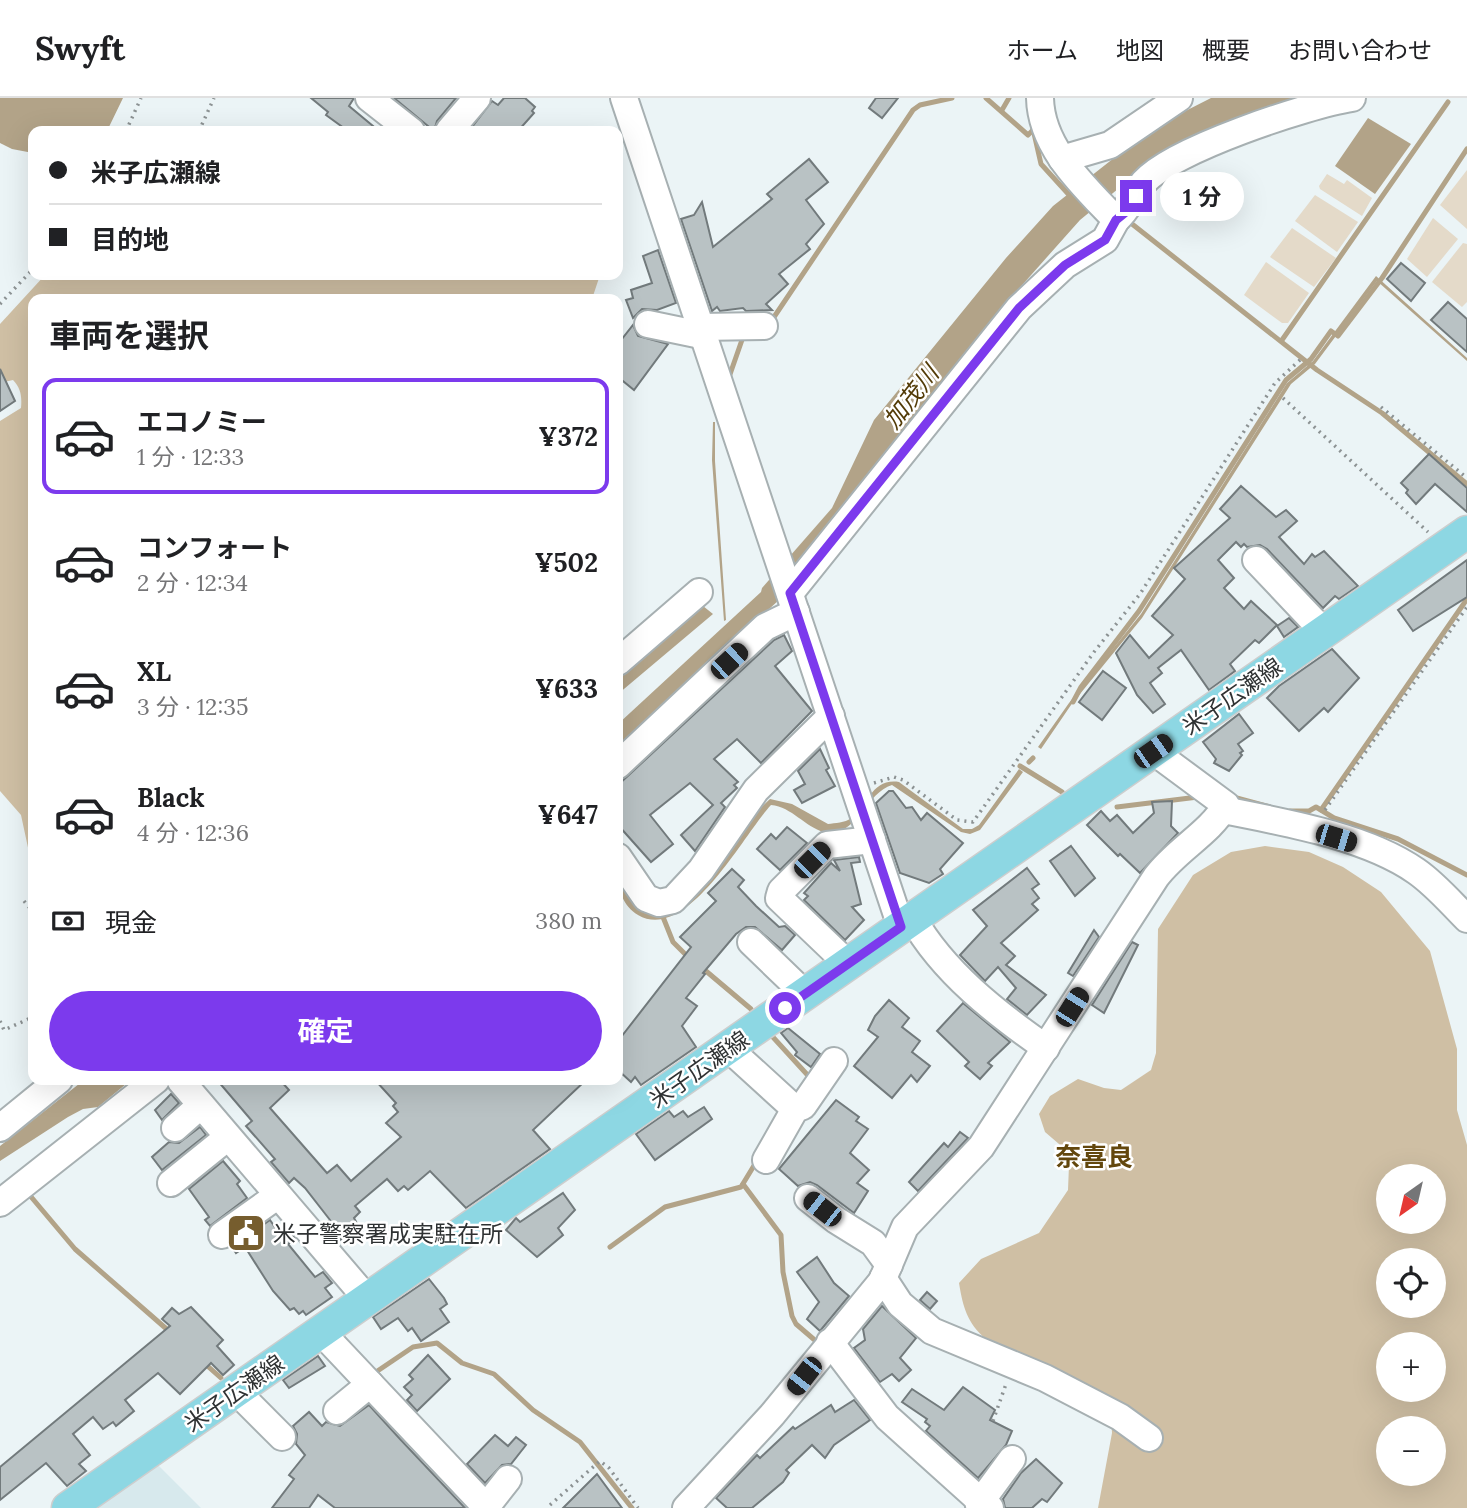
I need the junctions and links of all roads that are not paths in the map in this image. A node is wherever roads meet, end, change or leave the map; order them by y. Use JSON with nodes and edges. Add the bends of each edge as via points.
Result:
{"nodes":[{"id":1,"x":369,"y":98,"type":"edge"},
{"id":2,"x":477,"y":98,"type":"edge"},
{"id":3,"x":624,"y":98,"type":"edge"},
{"id":4,"x":1040,"y":98,"type":"edge"},
{"id":5,"x":1179,"y":98,"type":"edge"},
{"id":6,"x":1352,"y":98,"type":"edge"},
{"id":7,"x":405,"y":126,"type":"edge"},
{"id":8,"x":453,"y":126,"type":"edge"},
{"id":9,"x":1062,"y":159,"type":"junction"},
{"id":10,"x":1116,"y":220,"type":"junction"},
{"id":11,"x":648,"y":324,"type":"dead end"},
{"id":12,"x":764,"y":326,"type":"dead end"},
{"id":13,"x":700,"y":331,"type":"junction"},
{"id":14,"x":1456,"y":540,"type":"edge"},
{"id":15,"x":1256,"y":560,"type":"dead end"},
{"id":16,"x":689,"y":590,"type":"dead end"},
{"id":17,"x":793,"y":603,"type":"junction"},
{"id":18,"x":1324,"y":632,"type":"junction"},
{"id":19,"x":623,"y":657,"type":"edge"},
{"id":20,"x":831,"y":716,"type":"junction"},
{"id":21,"x":1153,"y":751,"type":"junction"},
{"id":22,"x":623,"y":760,"type":"edge"},
{"id":23,"x":1223,"y":810,"type":"junction"},
{"id":24,"x":872,"y":840,"type":"junction"},
{"id":25,"x":623,"y":864,"type":"edge"},
{"id":26,"x":1467,"y":919,"type":"edge"},
{"id":27,"x":907,"y":923,"type":"junction"},
{"id":28,"x":751,"y":942,"type":"dead end"},
{"id":29,"x":848,"y":964,"type":"junction"},
{"id":30,"x":805,"y":994,"type":"junction"},
{"id":31,"x":728,"y":1048,"type":"junction"},
{"id":32,"x":1046,"y":1048,"type":"junction"},
{"id":33,"x":834,"y":1061,"type":"dead end"},
{"id":34,"x":53,"y":1085,"type":"edge"},
{"id":35,"x":150,"y":1085,"type":"edge"},
{"id":36,"x":184,"y":1085,"type":"edge"},
{"id":37,"x":201,"y":1105,"type":"junction"},
{"id":38,"x":795,"y":1109,"type":"junction"},
{"id":39,"x":0,"y":1128,"type":"edge"},
{"id":40,"x":175,"y":1128,"type":"dead end"},
{"id":41,"x":228,"y":1138,"type":"junction"},
{"id":42,"x":766,"y":1160,"type":"dead end"},
{"id":43,"x":172,"y":1183,"type":"dead end"},
{"id":44,"x":277,"y":1196,"type":"junction"},
{"id":45,"x":808,"y":1198,"type":"dead end"},
{"id":46,"x":0,"y":1203,"type":"edge"},
{"id":47,"x":222,"y":1235,"type":"dead end"},
{"id":48,"x":886,"y":1272,"type":"junction"},
{"id":49,"x":368,"y":1300,"type":"junction"},
{"id":50,"x":321,"y":1332,"type":"junction"},
{"id":51,"x":830,"y":1342,"type":"junction"},
{"id":52,"x":370,"y":1384,"type":"junction"},
{"id":53,"x":236,"y":1391,"type":"junction"},
{"id":54,"x":337,"y":1411,"type":"dead end"},
{"id":55,"x":282,"y":1437,"type":"dead end"},
{"id":56,"x":1149,"y":1438,"type":"dead end"},
{"id":57,"x":1013,"y":1459,"type":"dead end"},
{"id":58,"x":508,"y":1479,"type":"dead end"},
{"id":59,"x":983,"y":1507,"type":"edge"},
{"id":60,"x":68,"y":1508,"type":"edge"},
{"id":61,"x":486,"y":1508,"type":"edge"},
{"id":62,"x":686,"y":1508,"type":"edge"}],
"edges":[{"from":1,"to":7,"type":"street"},
{"from":2,"to":8,"type":"street"},
{"from":3,"to":13,"type":"street"},
{"from":4,"to":9,"type":"street","via":[[1047,130]]},
{"from":5,"to":9,"type":"street","via":[[1110,145]]},
{"from":6,"to":10,"type":"street","via":[[1259,124],[1174,161],[1144,181],[1127,211]]},
{"from":9,"to":10,"type":"street"},
{"from":10,"to":17,"type":"street","via":[[1105,240],[1065,265],[1019,308]]},
{"from":11,"to":13,"type":"street"},
{"from":12,"to":13,"type":"street"},
{"from":13,"to":17,"type":"street"},
{"from":14,"to":18,"type":"main road","name":"米子広瀬線"},
{"from":15,"to":18,"type":"street"},
{"from":16,"to":19,"type":"street"},
{"from":17,"to":20,"type":"street"},
{"from":17,"to":22,"type":"street"},
{"from":18,"to":21,"type":"main road","name":"米子広瀬線"},
{"from":20,"to":24,"type":"street"},
{"from":20,"to":25,"type":"street","via":[[756,790],[701,870],[673,900],[659,903],[646,898]]},
{"from":21,"to":23,"type":"street","via":[[1226,805]]},
{"from":21,"to":27,"type":"main road","name":"米子広瀬線"},
{"from":23,"to":26,"type":"street","via":[[1382,852],[1436,888]]},
{"from":23,"to":32,"type":"street","via":[[1217,821],[1170,858]]},
{"from":24,"to":27,"type":"street"},
{"from":24,"to":29,"type":"street","via":[[828,845],[779,898]]},
{"from":27,"to":29,"type":"main road","name":"米子広瀬線"},
{"from":27,"to":32,"type":"street","via":[[999,1013]]},
{"from":28,"to":30,"type":"street"},
{"from":29,"to":30,"type":"main road","name":"米子広瀬線"},
{"from":30,"to":31,"type":"main road","name":"米子広瀬線"},
{"from":31,"to":38,"type":"street"},
{"from":31,"to":49,"type":"main road","name":"米子広瀬線"},
{"from":32,"to":48,"type":"street","via":[[981,1147],[905,1227]]},
{"from":33,"to":38,"type":"street","via":[[803,1106]]},
{"from":34,"to":39,"type":"street"},
{"from":35,"to":46,"type":"street"},
{"from":36,"to":37,"type":"street"},
{"from":37,"to":40,"type":"street"},
{"from":37,"to":41,"type":"street"},
{"from":38,"to":42,"type":"street"},
{"from":41,"to":43,"type":"street"},
{"from":41,"to":44,"type":"street"},
{"from":44,"to":47,"type":"street"},
{"from":44,"to":49,"type":"street"},
{"from":45,"to":48,"type":"street","via":[[873,1243]]},
{"from":48,"to":51,"type":"street"},
{"from":48,"to":56,"type":"street","via":[[900,1304],[932,1331],[1045,1378],[1120,1417]]},
{"from":49,"to":50,"type":"main road","name":"米子広瀬線"},
{"from":50,"to":52,"type":"street"},
{"from":50,"to":53,"type":"main road","name":"米子広瀬線"},
{"from":51,"to":59,"type":"street","via":[[887,1417]]},
{"from":51,"to":62,"type":"street","via":[[772,1415]]},
{"from":52,"to":54,"type":"street"},
{"from":52,"to":61,"type":"street"},
{"from":53,"to":55,"type":"street"},
{"from":53,"to":60,"type":"main road","name":"米子広瀬線"},
{"from":57,"to":59,"type":"street"},
{"from":58,"to":61,"type":"street"}]}
